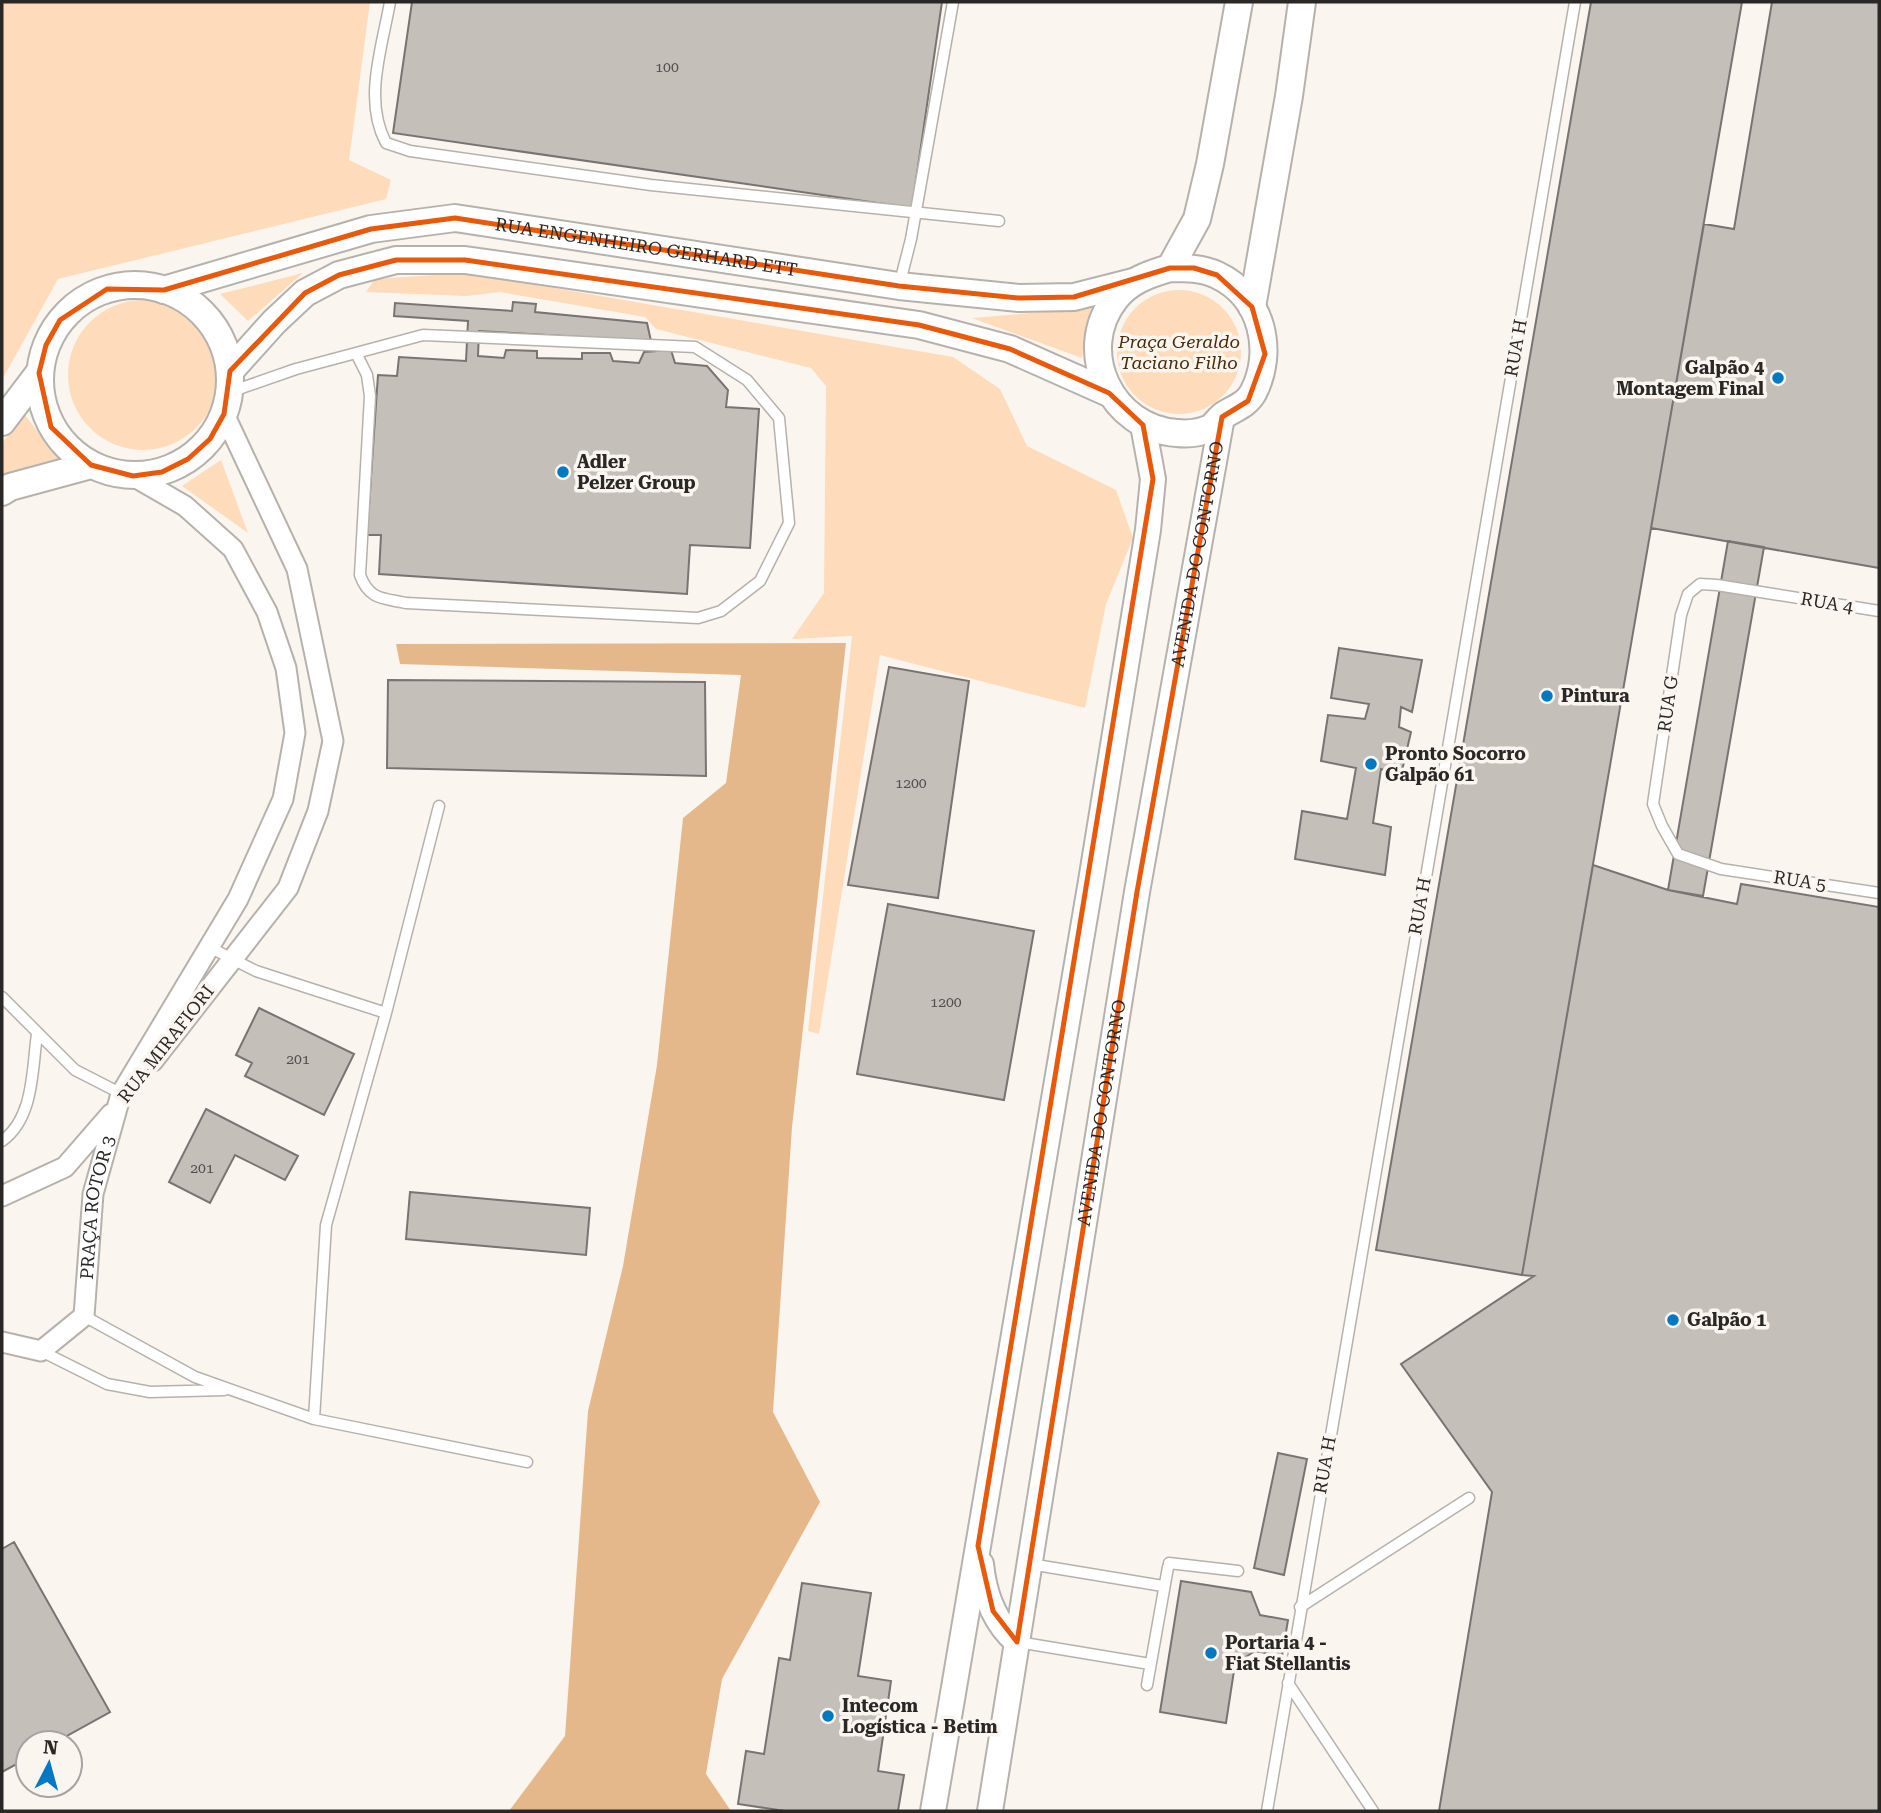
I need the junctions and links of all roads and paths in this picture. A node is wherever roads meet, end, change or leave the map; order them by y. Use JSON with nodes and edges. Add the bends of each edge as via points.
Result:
{"nodes":[{"id":1,"x":390,"y":2,"type":"edge"},
{"id":2,"x":953,"y":2,"type":"edge"},
{"id":3,"x":1239,"y":2,"type":"edge"},
{"id":4,"x":1301,"y":2,"type":"edge"},
{"id":5,"x":1575,"y":2,"type":"edge"},
{"id":6,"x":916,"y":214,"type":"junction"},
{"id":7,"x":999,"y":221,"type":"dead end"},
{"id":8,"x":1170,"y":268,"type":"junction"},
{"id":9,"x":1133,"y":282,"type":"junction"},
{"id":10,"x":899,"y":286,"type":"junction"},
{"id":11,"x":164,"y":290,"type":"junction"},
{"id":12,"x":1252,"y":307,"type":"junction"},
{"id":13,"x":356,"y":353,"type":"junction"},
{"id":14,"x":39,"y":373,"type":"junction"},
{"id":15,"x":228,"y":392,"type":"junction"},
{"id":16,"x":1109,"y":393,"type":"junction"},
{"id":17,"x":1222,"y":416,"type":"junction"},
{"id":18,"x":2,"y":422,"type":"edge"},
{"id":19,"x":1143,"y":425,"type":"junction"},
{"id":20,"x":91,"y":465,"type":"junction"},
{"id":21,"x":133,"y":476,"type":"junction"},
{"id":22,"x":2,"y":492,"type":"edge"},
{"id":23,"x":1775,"y":594,"type":"joint"},
{"id":24,"x":1879,"y":611,"type":"edge"},
{"id":25,"x":439,"y":807,"type":"dead end"},
{"id":26,"x":1721,"y":869,"type":"joint"},
{"id":27,"x":1879,"y":893,"type":"edge"},
{"id":28,"x":209,"y":947,"type":"junction"},
{"id":29,"x":232,"y":960,"type":"junction"},
{"id":30,"x":2,"y":997,"type":"edge"},
{"id":31,"x":386,"y":1013,"type":"junction"},
{"id":32,"x":37,"y":1034,"type":"junction"},
{"id":33,"x":120,"y":1100,"type":"junction"},
{"id":34,"x":2,"y":1141,"type":"edge"},
{"id":35,"x":2,"y":1196,"type":"edge"},
{"id":36,"x":84,"y":1316,"type":"junction"},
{"id":37,"x":2,"y":1342,"type":"edge"},
{"id":38,"x":41,"y":1351,"type":"junction"},
{"id":39,"x":232,"y":1390,"type":"junction"},
{"id":40,"x":314,"y":1419,"type":"junction"},
{"id":41,"x":527,"y":1462,"type":"dead end"},
{"id":42,"x":1469,"y":1498,"type":"dead end"},
{"id":43,"x":978,"y":1546,"type":"junction"},
{"id":44,"x":1030,"y":1564,"type":"junction"},
{"id":45,"x":1238,"y":1571,"type":"dead end"},
{"id":46,"x":1163,"y":1586,"type":"junction"},
{"id":47,"x":1300,"y":1606,"type":"junction"},
{"id":48,"x":1017,"y":1642,"type":"junction"},
{"id":49,"x":1150,"y":1664,"type":"junction"},
{"id":50,"x":1288,"y":1683,"type":"junction"},
{"id":51,"x":1147,"y":1685,"type":"dead end"},
{"id":52,"x":933,"y":1811,"type":"edge"},
{"id":53,"x":990,"y":1811,"type":"edge"},
{"id":54,"x":1267,"y":1811,"type":"edge"},
{"id":55,"x":1373,"y":1811,"type":"edge"}],
"edges":[{"from":1,"to":6,"type":"lane","via":[[374,93],[377,126],[386,143],[410,152],[651,186]]},
{"from":2,"to":6,"type":"lane"},
{"from":3,"to":8,"type":"main road","via":[[1197,219]]},
{"from":4,"to":12,"type":"main road"},
{"from":5,"to":47,"type":"lane","name":"RUA H"},
{"from":6,"to":7,"type":"lane"},
{"from":6,"to":10,"type":"lane"},
{"from":8,"to":9,"type":"main road"},
{"from":8,"to":12,"type":"main road","via":[[1194,268],[1217,275],[1237,288]]},
{"from":9,"to":10,"type":"main road","name":"RUA ENGENHEIRO GERHARD ETT","via":[[1074,297],[1019,298]]},
{"from":9,"to":16,"type":"main road","via":[[1115,299],[1100,333],[1100,370]]},
{"from":10,"to":11,"type":"main road","name":"RUA ENGENHEIRO GERHARD ETT","via":[[455,218],[371,229]]},
{"from":11,"to":14,"type":"main road","via":[[136,285],[107,289],[81,301],[60,320],[46,345]]},
{"from":11,"to":15,"type":"main road","via":[[189,302],[209,320],[223,344]]},
{"from":12,"to":17,"type":"main road","via":[[1264,342],[1260,379],[1248,401]]},
{"from":13,"to":13,"type":"lane","via":[[367,375],[370,396],[360,575],[374,596],[406,603],[698,618],[721,611],[760,581],[789,523],[779,418],[747,380],[695,347],[423,335]]},
{"from":13,"to":15,"type":"lane"},
{"from":14,"to":18,"type":"main road"},
{"from":14,"to":20,"type":"main road","via":[[41,401],[51,427],[68,449]]},
{"from":15,"to":16,"type":"main road","name":"RUA ENGENHEIRO GERHARD ETT","via":[[274,322],[305,293],[339,275],[396,260],[465,260],[919,325],[1010,349]]},
{"from":15,"to":21,"type":"main road","via":[[210,439],[188,459],[162,472]]},
{"from":15,"to":29,"type":"street","name":"RUA MIRAFIORI","via":[[297,569],[333,741],[318,811],[288,888]]},
{"from":16,"to":19,"type":"main road"},
{"from":17,"to":19,"type":"main road","via":[[1210,429],[1188,434]]},
{"from":17,"to":44,"type":"street","name":"AVENIDA DO CONTORNO","via":[[1137,892]]},
{"from":19,"to":43,"type":"street","via":[[1153,479],[1148,530]]},
{"from":20,"to":21,"type":"main road"},
{"from":20,"to":22,"type":"main road"},
{"from":21,"to":28,"type":"street","name":"RUA MIRAFIORI","via":[[184,506],[233,549],[267,612],[286,668],[295,733],[283,799],[238,899]]},
{"from":23,"to":24,"type":"lane","name":"RUA 4"},
{"from":23,"to":26,"type":"lane","name":"RUA G","via":[[1700,584],[1688,594],[1681,615],[1653,804],[1678,855]]},
{"from":25,"to":31,"type":"lane"},
{"from":26,"to":27,"type":"lane","name":"RUA 5"},
{"from":28,"to":29,"type":"lane"},
{"from":28,"to":33,"type":"street","name":"RUA MIRAFIORI"},
{"from":29,"to":31,"type":"lane"},
{"from":29,"to":33,"type":"street","name":"RUA MIRAFIORI"},
{"from":30,"to":32,"type":"lane"},
{"from":31,"to":40,"type":"lane","via":[[327,1225]]},
{"from":32,"to":33,"type":"lane","via":[[75,1070]]},
{"from":32,"to":34,"type":"lane","via":[[25,1112]]},
{"from":33,"to":35,"type":"street","name":"PRAÇA ROTOR 3","via":[[65,1167]]},
{"from":33,"to":36,"type":"street","name":"PRAÇA ROTOR 3","via":[[93,1194]]},
{"from":36,"to":38,"type":"street"},
{"from":36,"to":39,"type":"lane","via":[[195,1377]]},
{"from":37,"to":38,"type":"street"},
{"from":38,"to":39,"type":"lane","via":[[107,1384],[150,1392]]},
{"from":39,"to":40,"type":"lane"},
{"from":40,"to":41,"type":"lane"},
{"from":42,"to":47,"type":"lane"},
{"from":43,"to":48,"type":"street","via":[[983,1584],[993,1611]]},
{"from":43,"to":52,"type":"street"},
{"from":44,"to":46,"type":"lane"},
{"from":44,"to":48,"type":"street","name":"AVENIDA DO CONTORNO"},
{"from":45,"to":46,"type":"lane","via":[[1168,1565]]},
{"from":46,"to":49,"type":"lane"},
{"from":47,"to":50,"type":"lane","name":"RUA H"},
{"from":48,"to":49,"type":"lane"},
{"from":48,"to":53,"type":"street","name":"AVENIDA DO CONTORNO"},
{"from":49,"to":51,"type":"lane"},
{"from":50,"to":54,"type":"lane","name":"RUA H"},
{"from":50,"to":55,"type":"lane"}]}
